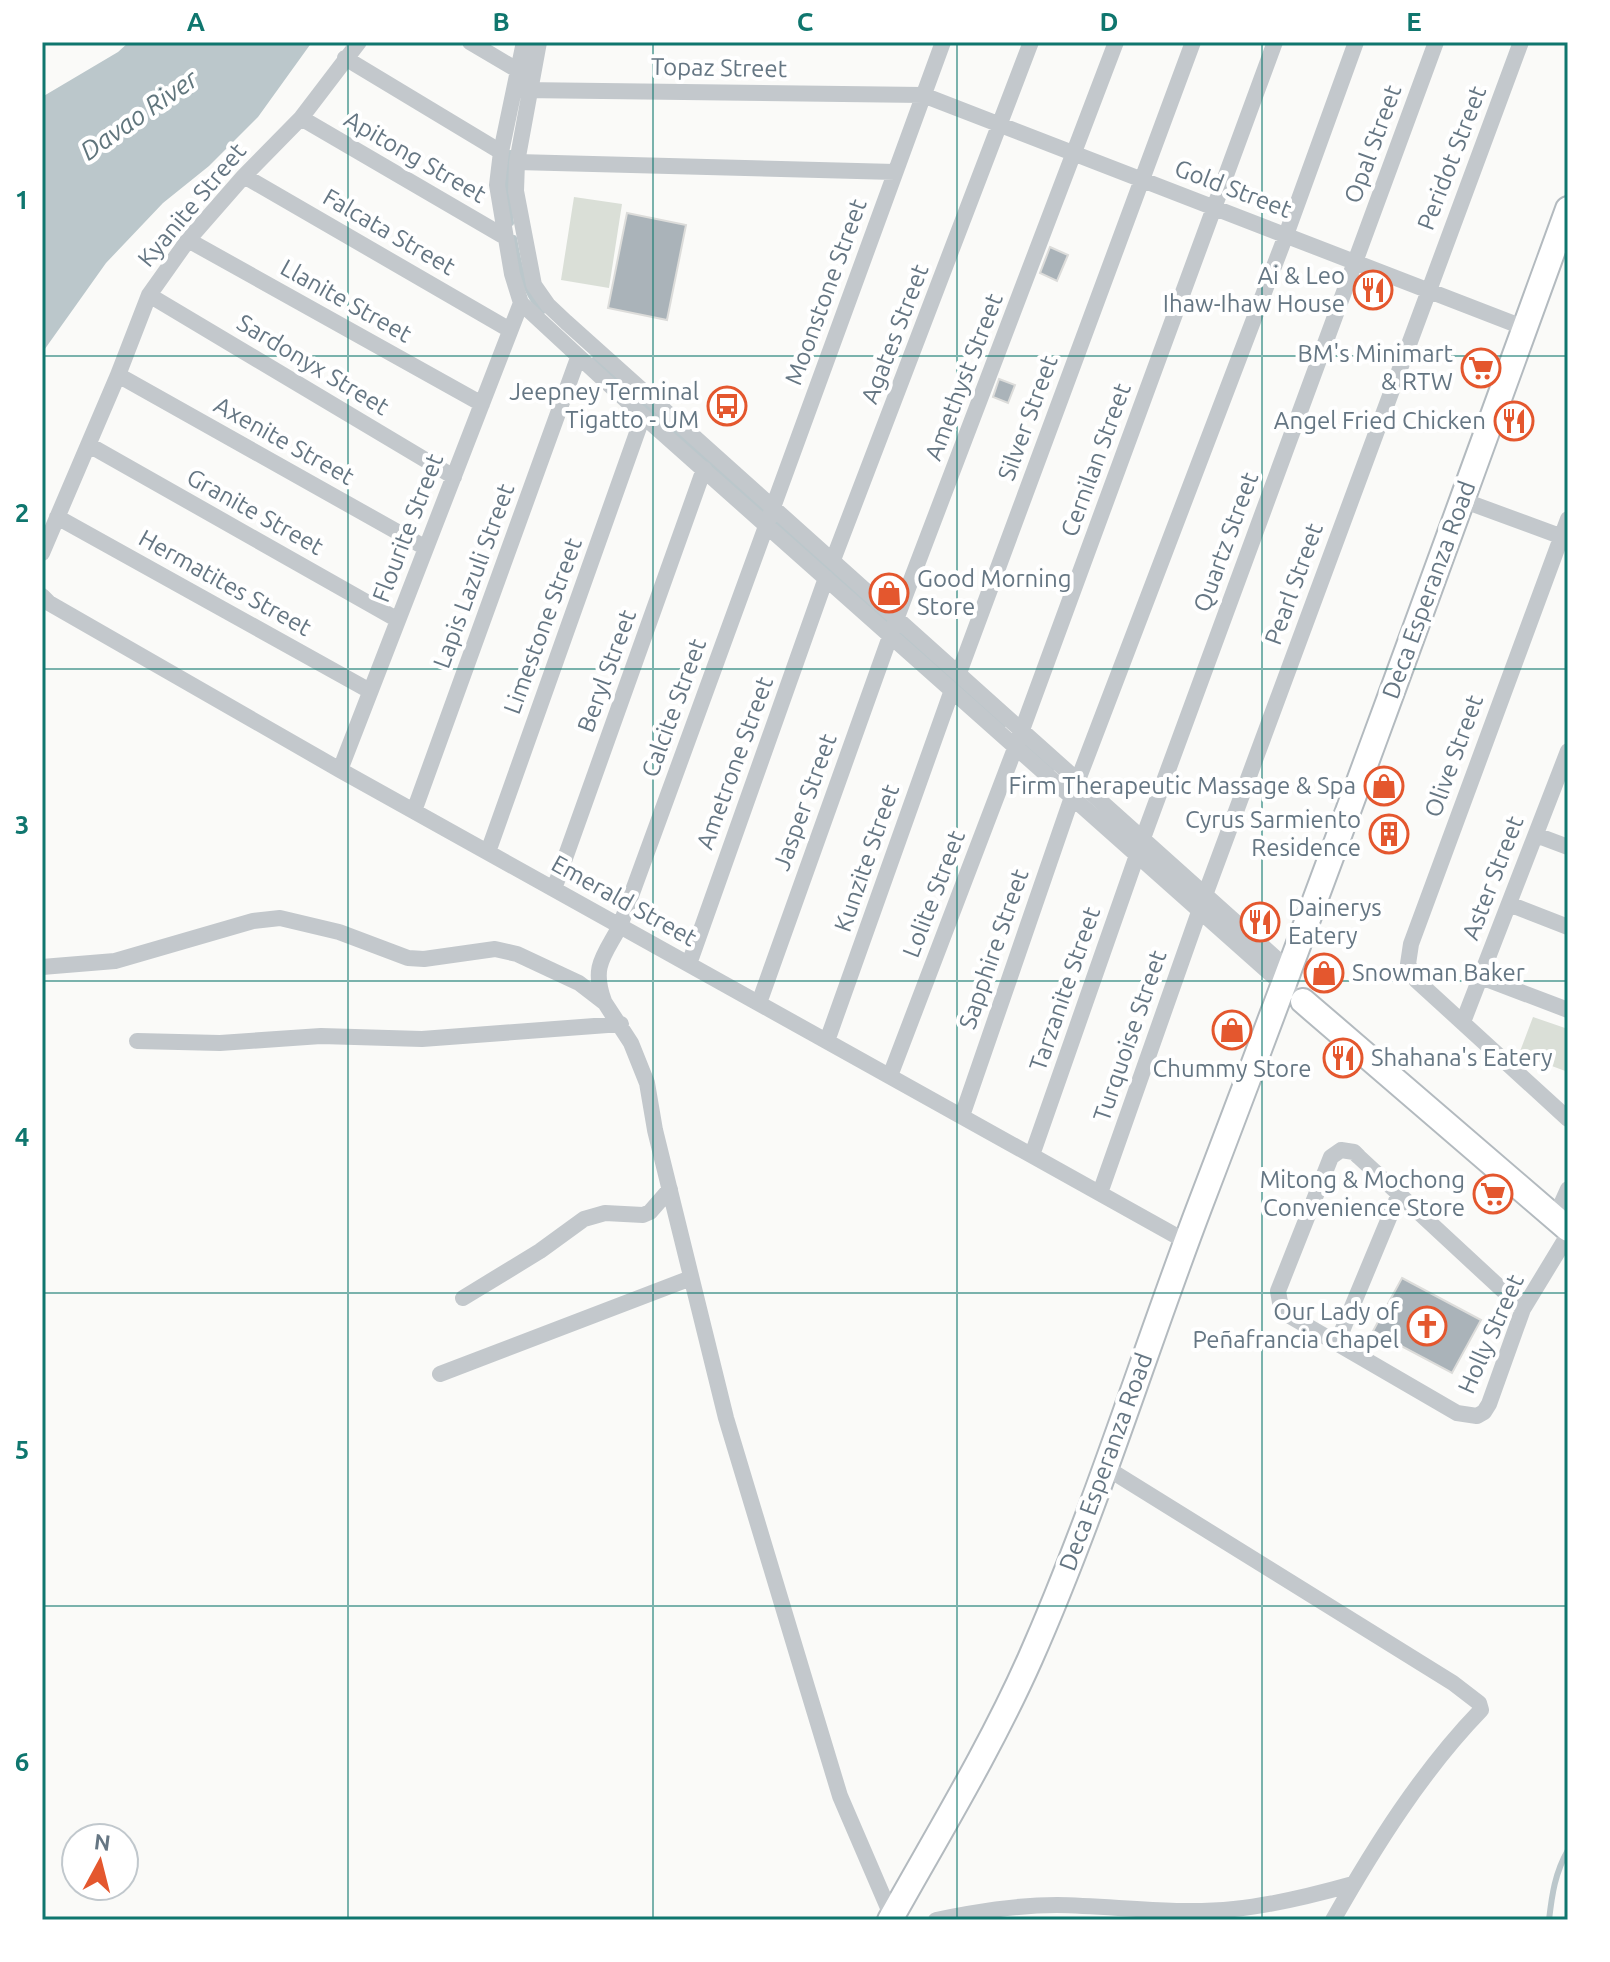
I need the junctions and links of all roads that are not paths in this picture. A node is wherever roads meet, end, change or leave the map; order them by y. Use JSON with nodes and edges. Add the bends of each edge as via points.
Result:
{"nodes":[{"id":1,"x":359,"y":42,"type":"edge"},
{"id":2,"x":470,"y":42,"type":"edge"},
{"id":3,"x":524,"y":42,"type":"edge"},
{"id":4,"x":539,"y":42,"type":"edge"},
{"id":5,"x":943,"y":42,"type":"edge"},
{"id":6,"x":1031,"y":42,"type":"edge"},
{"id":7,"x":1116,"y":42,"type":"edge"},
{"id":8,"x":1193,"y":42,"type":"edge"},
{"id":9,"x":1275,"y":42,"type":"edge"},
{"id":10,"x":1356,"y":42,"type":"edge"},
{"id":11,"x":1436,"y":42,"type":"edge"},
{"id":12,"x":1521,"y":42,"type":"edge"},
{"id":13,"x":345,"y":58,"type":"junction"},
{"id":14,"x":523,"y":82,"type":"junction"},
{"id":15,"x":923,"y":95,"type":"junction"},
{"id":16,"x":301,"y":118,"type":"junction"},
{"id":17,"x":1001,"y":125,"type":"junction"},
{"id":18,"x":501,"y":152,"type":"junction"},
{"id":19,"x":1075,"y":154,"type":"junction"},
{"id":20,"x":517,"y":162,"type":"junction"},
{"id":21,"x":895,"y":172,"type":"junction"},
{"id":22,"x":244,"y":176,"type":"junction"},
{"id":23,"x":1143,"y":180,"type":"junction"},
{"id":24,"x":1214,"y":208,"type":"junction"},
{"id":25,"x":1568,"y":209,"type":"edge"},
{"id":26,"x":1286,"y":235,"type":"junction"},
{"id":27,"x":505,"y":237,"type":"junction"},
{"id":28,"x":188,"y":240,"type":"junction"},
{"id":29,"x":1355,"y":262,"type":"junction"},
{"id":30,"x":1428,"y":290,"type":"junction"},
{"id":31,"x":149,"y":295,"type":"junction"},
{"id":32,"x":521,"y":303,"type":"junction"},
{"id":33,"x":1525,"y":328,"type":"junction"},
{"id":34,"x":510,"y":330,"type":"junction"},
{"id":35,"x":578,"y":358,"type":"junction"},
{"id":36,"x":118,"y":375,"type":"junction"},
{"id":37,"x":482,"y":404,"type":"junction"},
{"id":38,"x":643,"y":416,"type":"junction"},
{"id":39,"x":89,"y":445,"type":"junction"},
{"id":40,"x":704,"y":469,"type":"junction"},
{"id":41,"x":454,"y":477,"type":"junction"},
{"id":42,"x":1462,"y":500,"type":"junction"},
{"id":43,"x":773,"y":506,"type":"junction"},
{"id":44,"x":57,"y":517,"type":"junction"},
{"id":45,"x":1568,"y":519,"type":"edge"},
{"id":46,"x":766,"y":525,"type":"junction"},
{"id":47,"x":1565,"y":538,"type":"edge"},
{"id":48,"x":426,"y":548,"type":"junction"},
{"id":49,"x":42,"y":553,"type":"edge"},
{"id":50,"x":833,"y":560,"type":"junction"},
{"id":51,"x":826,"y":578,"type":"junction"},
{"id":52,"x":42,"y":596,"type":"edge"},
{"id":53,"x":897,"y":617,"type":"junction"},
{"id":54,"x":398,"y":620,"type":"junction"},
{"id":55,"x":890,"y":635,"type":"junction"},
{"id":56,"x":959,"y":673,"type":"junction"},
{"id":57,"x":952,"y":690,"type":"junction"},
{"id":58,"x":370,"y":691,"type":"junction"},
{"id":59,"x":1022,"y":730,"type":"junction"},
{"id":60,"x":1016,"y":747,"type":"junction"},
{"id":61,"x":1567,"y":758,"type":"edge"},
{"id":62,"x":340,"y":770,"type":"junction"},
{"id":63,"x":1078,"y":780,"type":"junction"},
{"id":64,"x":1072,"y":797,"type":"junction"},
{"id":65,"x":414,"y":811,"type":"junction"},
{"id":66,"x":1536,"y":835,"type":"junction"},
{"id":67,"x":1143,"y":838,"type":"junction"},
{"id":68,"x":1568,"y":847,"type":"edge"},
{"id":69,"x":488,"y":852,"type":"junction"},
{"id":70,"x":1137,"y":855,"type":"junction"},
{"id":71,"x":554,"y":889,"type":"junction"},
{"id":72,"x":1202,"y":903,"type":"junction"},
{"id":73,"x":1509,"y":904,"type":"junction"},
{"id":74,"x":620,"y":926,"type":"junction"},
{"id":75,"x":1568,"y":927,"type":"edge"},
{"id":76,"x":689,"y":964,"type":"junction"},
{"id":77,"x":42,"y":967,"type":"edge"},
{"id":78,"x":1481,"y":977,"type":"junction"},
{"id":79,"x":1293,"y":986,"type":"junction"},
{"id":80,"x":605,"y":1003,"type":"junction"},
{"id":81,"x":759,"y":1003,"type":"junction"},
{"id":82,"x":1568,"y":1010,"type":"edge"},
{"id":83,"x":1463,"y":1022,"type":"junction"},
{"id":84,"x":621,"y":1024,"type":"junction"},
{"id":85,"x":137,"y":1041,"type":"dead end"},
{"id":86,"x":827,"y":1041,"type":"junction"},
{"id":87,"x":890,"y":1076,"type":"junction"},
{"id":88,"x":962,"y":1116,"type":"junction"},
{"id":89,"x":1568,"y":1119,"type":"edge"},
{"id":90,"x":1032,"y":1155,"type":"junction"},
{"id":91,"x":670,"y":1189,"type":"junction"},
{"id":92,"x":1568,"y":1189,"type":"edge"},
{"id":93,"x":1100,"y":1193,"type":"junction"},
{"id":94,"x":1399,"y":1194,"type":"junction"},
{"id":95,"x":1564,"y":1227,"type":"edge"},
{"id":96,"x":1187,"y":1242,"type":"junction"},
{"id":97,"x":691,"y":1278,"type":"junction"},
{"id":98,"x":463,"y":1298,"type":"dead end"},
{"id":99,"x":1523,"y":1309,"type":"junction"},
{"id":100,"x":1337,"y":1343,"type":"junction"},
{"id":101,"x":440,"y":1374,"type":"dead end"},
{"id":102,"x":1105,"y":1467,"type":"junction"},
{"id":103,"x":1353,"y":1884,"type":"junction"},
{"id":104,"x":893,"y":1919,"type":"edge"},
{"id":105,"x":936,"y":1920,"type":"edge"},
{"id":106,"x":1333,"y":1920,"type":"edge"}],
"edges":[{"from":1,"to":13,"type":"street","name":"Kyanite Street"},
{"from":2,"to":14,"type":"street"},
{"from":3,"to":14,"type":"street"},
{"from":4,"to":14,"type":"street"},
{"from":5,"to":15,"type":"street","name":"Moonstone Street"},
{"from":6,"to":17,"type":"street","name":"Agates Street"},
{"from":7,"to":19,"type":"street","name":"Amethyst Street"},
{"from":8,"to":23,"type":"street","name":"Silver Street"},
{"from":9,"to":24,"type":"street","name":"Cernilan Street"},
{"from":10,"to":26,"type":"street"},
{"from":11,"to":29,"type":"street","name":"Opal Street"},
{"from":12,"to":30,"type":"street","name":"Peridot Street"},
{"from":13,"to":16,"type":"street","name":"Kyanite Street"},
{"from":13,"to":18,"type":"street"},
{"from":14,"to":15,"type":"street","name":"Topaz Street"},
{"from":14,"to":18,"type":"street"},
{"from":14,"to":20,"type":"street"},
{"from":15,"to":17,"type":"street","name":"Gold Street"},
{"from":15,"to":21,"type":"street","name":"Moonstone Street"},
{"from":16,"to":22,"type":"street","name":"Kyanite Street"},
{"from":16,"to":27,"type":"street","name":"Apitong Street"},
{"from":17,"to":19,"type":"street","name":"Gold Street"},
{"from":17,"to":50,"type":"street","name":"Agates Street"},
{"from":18,"to":27,"type":"street","via":[[497,185]]},
{"from":19,"to":23,"type":"street","name":"Gold Street"},
{"from":19,"to":53,"type":"street","name":"Amethyst Street"},
{"from":20,"to":21,"type":"street"},
{"from":20,"to":43,"type":"street","via":[[521,228],[539,295]]},
{"from":21,"to":43,"type":"street","name":"Moonstone Street"},
{"from":22,"to":28,"type":"street","name":"Kyanite Street"},
{"from":22,"to":34,"type":"street","name":"Falcata Street"},
{"from":23,"to":24,"type":"street","name":"Gold Street"},
{"from":23,"to":56,"type":"street","name":"Silver Street"},
{"from":24,"to":26,"type":"street","name":"Gold Street"},
{"from":24,"to":59,"type":"street","name":"Cernilan Street"},
{"from":25,"to":33,"type":"street","name":"Deca Esperanza Road"},
{"from":26,"to":29,"type":"street","name":"Gold Street"},
{"from":26,"to":63,"type":"street"},
{"from":27,"to":32,"type":"street"},
{"from":28,"to":31,"type":"street","name":"Kyanite Street"},
{"from":28,"to":37,"type":"street","name":"Llanite Street"},
{"from":29,"to":30,"type":"street","name":"Gold Street"},
{"from":29,"to":67,"type":"street","name":"Quartz Street"},
{"from":30,"to":33,"type":"street","name":"Gold Street"},
{"from":30,"to":72,"type":"street","name":"Pearl Street"},
{"from":31,"to":36,"type":"street","name":"Kyanite Street"},
{"from":31,"to":41,"type":"street","name":"Sardonyx Street"},
{"from":32,"to":34,"type":"street","name":"Flourite Street"},
{"from":32,"to":35,"type":"street"},
{"from":33,"to":42,"type":"street","name":"Deca Esperanza Road"},
{"from":34,"to":37,"type":"street","name":"Flourite Street"},
{"from":35,"to":38,"type":"street"},
{"from":35,"to":65,"type":"street","name":"Lapis Lazuli Street"},
{"from":36,"to":39,"type":"street","name":"Kyanite Street"},
{"from":36,"to":48,"type":"street","name":"Axenite Street"},
{"from":37,"to":41,"type":"street","name":"Flourite Street"},
{"from":38,"to":40,"type":"street"},
{"from":38,"to":69,"type":"street","name":"Limestone Street"},
{"from":39,"to":44,"type":"street","name":"Kyanite Street"},
{"from":39,"to":54,"type":"street","name":"Granite Street"},
{"from":40,"to":46,"type":"street"},
{"from":40,"to":71,"type":"street","name":"Beryl Street"},
{"from":41,"to":48,"type":"street","name":"Flourite Street"},
{"from":42,"to":47,"type":"street"},
{"from":42,"to":79,"type":"street","name":"Deca Esperanza Road"},
{"from":43,"to":46,"type":"street","name":"Calcite Street"},
{"from":43,"to":50,"type":"street"},
{"from":44,"to":49,"type":"street","name":"Kyanite Street"},
{"from":44,"to":58,"type":"street","name":"Hermatites Street"},
{"from":45,"to":47,"type":"street","name":"Olive Street"},
{"from":46,"to":51,"type":"street"},
{"from":46,"to":74,"type":"street","name":"Calcite Street"},
{"from":47,"to":83,"type":"street","name":"Olive Street","via":[[1408,954],[1416,980]]},
{"from":48,"to":54,"type":"street","name":"Flourite Street"},
{"from":50,"to":53,"type":"street"},
{"from":51,"to":55,"type":"street"},
{"from":51,"to":76,"type":"street","name":"Ametrone Street"},
{"from":52,"to":62,"type":"street","name":"Emerald Street"},
{"from":53,"to":55,"type":"street","name":"Jasper Street"},
{"from":53,"to":56,"type":"street"},
{"from":54,"to":58,"type":"street","name":"Flourite Street"},
{"from":55,"to":57,"type":"street"},
{"from":55,"to":81,"type":"street","name":"Jasper Street"},
{"from":56,"to":59,"type":"street"},
{"from":57,"to":60,"type":"street"},
{"from":57,"to":86,"type":"street","name":"Kunzite Street"},
{"from":58,"to":62,"type":"street","name":"Flourite Street"},
{"from":59,"to":60,"type":"street","name":"Lolite Street"},
{"from":59,"to":63,"type":"street"},
{"from":60,"to":64,"type":"street"},
{"from":60,"to":87,"type":"street","name":"Lolite Street"},
{"from":61,"to":66,"type":"street","name":"Aster Street"},
{"from":62,"to":65,"type":"street","name":"Emerald Street"},
{"from":63,"to":67,"type":"street"},
{"from":64,"to":70,"type":"street"},
{"from":64,"to":88,"type":"street","name":"Sapphire Street"},
{"from":65,"to":69,"type":"street","name":"Emerald Street"},
{"from":66,"to":68,"type":"street"},
{"from":66,"to":73,"type":"street","name":"Aster Street"},
{"from":67,"to":70,"type":"street","name":"Tarzanite Street"},
{"from":67,"to":72,"type":"street"},
{"from":69,"to":71,"type":"street","name":"Emerald Street"},
{"from":70,"to":72,"type":"street"},
{"from":70,"to":90,"type":"street","name":"Tarzanite Street"},
{"from":71,"to":74,"type":"street","name":"Emerald Street"},
{"from":72,"to":79,"type":"street"},
{"from":72,"to":93,"type":"street","name":"Turquoise Street"},
{"from":73,"to":75,"type":"street"},
{"from":73,"to":78,"type":"street","name":"Aster Street"},
{"from":74,"to":76,"type":"street","name":"Emerald Street"},
{"from":74,"to":80,"type":"street","name":"Calcite Street","via":[[597,975]]},
{"from":76,"to":81,"type":"street","name":"Emerald Street"},
{"from":77,"to":80,"type":"street","via":[[115,961],[280,918],[339,932],[408,958],[495,949],[517,954],[579,983]]},
{"from":78,"to":82,"type":"street"},
{"from":78,"to":83,"type":"street","name":"Aster Street"},
{"from":79,"to":95,"type":"street"},
{"from":79,"to":96,"type":"street","name":"Deca Esperanza Road"},
{"from":80,"to":84,"type":"street"},
{"from":81,"to":86,"type":"street","name":"Emerald Street"},
{"from":83,"to":89,"type":"street","name":"Olive Street"},
{"from":84,"to":85,"type":"street","via":[[422,1039]]},
{"from":84,"to":91,"type":"street","via":[[647,1083]]},
{"from":86,"to":87,"type":"street","name":"Emerald Street"},
{"from":87,"to":88,"type":"street","name":"Emerald Street"},
{"from":88,"to":90,"type":"street","name":"Emerald Street"},
{"from":90,"to":93,"type":"street","name":"Emerald Street"},
{"from":91,"to":97,"type":"street"},
{"from":91,"to":98,"type":"street","via":[[643,1215],[605,1213],[584,1219]]},
{"from":92,"to":95,"type":"street","name":"Holly Street"},
{"from":93,"to":96,"type":"street","name":"Emerald Street"},
{"from":94,"to":99,"type":"street"},
{"from":94,"to":100,"type":"street"},
{"from":94,"to":100,"type":"street","name":"Holly Street","via":[[1354,1152],[1341,1150],[1331,1157],[1281,1278],[1278,1301],[1290,1316]]},
{"from":95,"to":99,"type":"street","name":"Holly Street"},
{"from":96,"to":102,"type":"street","name":"Deca Esperanza Road"},
{"from":97,"to":101,"type":"street"},
{"from":97,"to":104,"type":"street","via":[[726,1418],[840,1796]]},
{"from":99,"to":100,"type":"street","name":"Holly Street","via":[[1489,1404],[1477,1416],[1457,1413]]},
{"from":102,"to":103,"type":"street","via":[[1479,1703],[1481,1710],[1460,1729]]},
{"from":102,"to":104,"type":"street","name":"Deca Esperanza Road","via":[[1029,1660]]},
{"from":103,"to":105,"type":"street","via":[[1232,1909],[1053,1905]]},
{"from":103,"to":106,"type":"street"}]}
